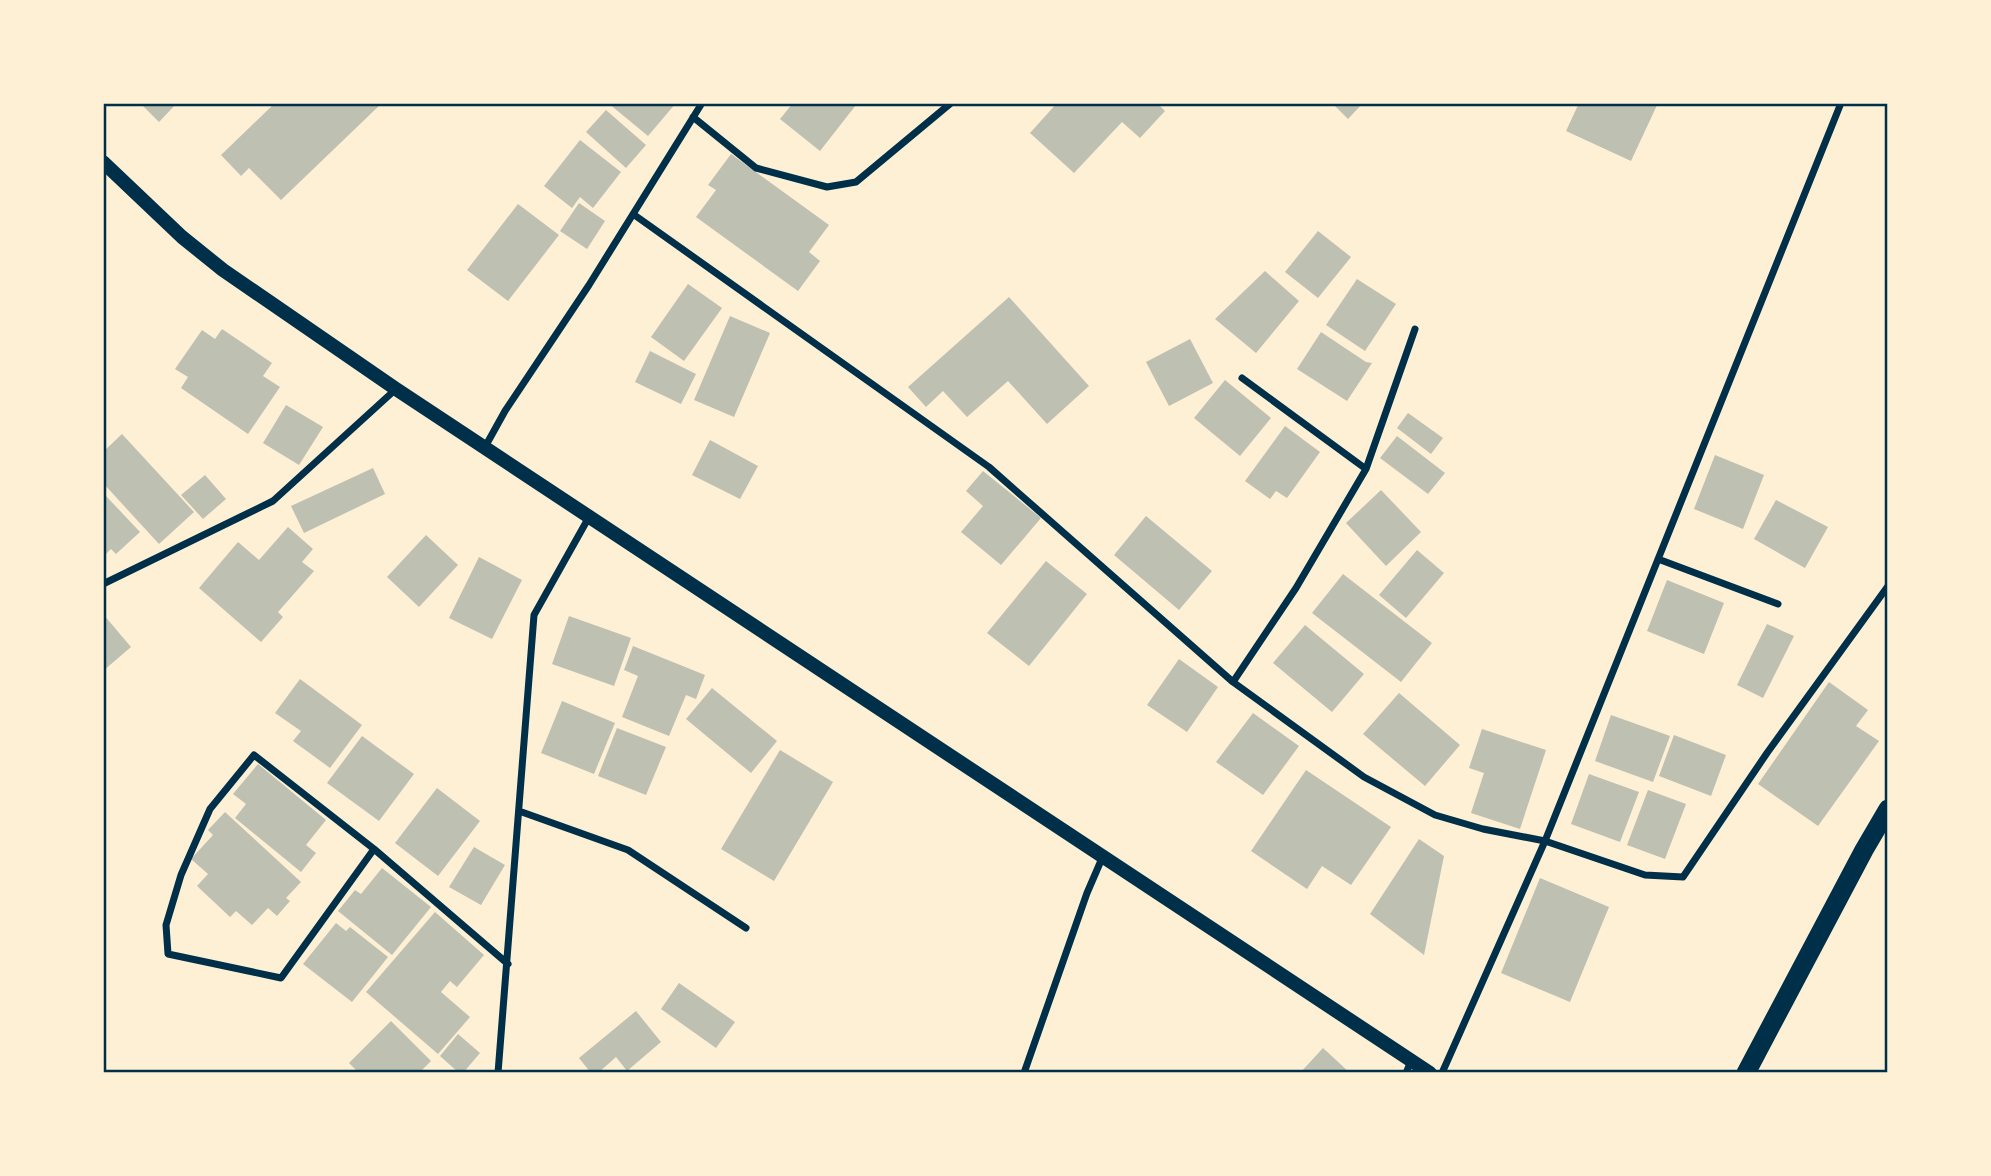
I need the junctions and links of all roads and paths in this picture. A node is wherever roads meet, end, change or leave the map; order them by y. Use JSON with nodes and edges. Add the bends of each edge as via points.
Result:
{"nodes":[{"id":1,"x":702,"y":103,"type":"edge"},
{"id":2,"x":951,"y":103,"type":"edge"},
{"id":3,"x":1840,"y":103,"type":"edge"},
{"id":4,"x":693,"y":117,"type":"junction"},
{"id":5,"x":103,"y":162,"type":"edge"},
{"id":6,"x":633,"y":214,"type":"junction"},
{"id":7,"x":1415,"y":329,"type":"dead end"},
{"id":8,"x":1242,"y":378,"type":"dead end"},
{"id":9,"x":396,"y":389,"type":"junction"},
{"id":10,"x":484,"y":447,"type":"junction"},
{"id":11,"x":1366,"y":468,"type":"junction"},
{"id":12,"x":589,"y":517,"type":"junction"},
{"id":13,"x":1658,"y":559,"type":"junction"},
{"id":14,"x":103,"y":584,"type":"edge"},
{"id":15,"x":1888,"y":586,"type":"edge"},
{"id":16,"x":1779,"y":604,"type":"dead end"},
{"id":17,"x":1233,"y":682,"type":"junction"},
{"id":18,"x":1888,"y":809,"type":"edge"},
{"id":19,"x":519,"y":811,"type":"junction"},
{"id":20,"x":1545,"y":841,"type":"junction"},
{"id":21,"x":374,"y":849,"type":"junction"},
{"id":22,"x":1103,"y":856,"type":"junction"},
{"id":23,"x":746,"y":928,"type":"dead end"},
{"id":24,"x":508,"y":964,"type":"junction"},
{"id":25,"x":1409,"y":1066,"type":"edge"},
{"id":26,"x":498,"y":1073,"type":"edge"},
{"id":27,"x":1024,"y":1073,"type":"edge"},
{"id":28,"x":1430,"y":1073,"type":"edge"},
{"id":29,"x":1442,"y":1073,"type":"edge"},
{"id":30,"x":1746,"y":1073,"type":"edge"}],
"edges":[{"from":1,"to":4,"type":"street"},
{"from":2,"to":4,"type":"street","via":[[856,182],[827,187],[756,168]]},
{"from":3,"to":13,"type":"street"},
{"from":4,"to":6,"type":"street"},
{"from":5,"to":9,"type":"main road","via":[[223,270]]},
{"from":6,"to":10,"type":"street"},
{"from":6,"to":17,"type":"street","via":[[989,467]]},
{"from":7,"to":11,"type":"street"},
{"from":8,"to":11,"type":"street"},
{"from":9,"to":10,"type":"main road"},
{"from":9,"to":14,"type":"street","via":[[273,501]]},
{"from":10,"to":12,"type":"main road"},
{"from":11,"to":17,"type":"street","via":[[1296,588]]},
{"from":12,"to":19,"type":"street","via":[[534,615]]},
{"from":12,"to":22,"type":"main road"},
{"from":13,"to":16,"type":"street"},
{"from":13,"to":20,"type":"street"},
{"from":15,"to":20,"type":"street","via":[[1683,877],[1645,875]]},
{"from":17,"to":20,"type":"street","via":[[1364,777],[1435,815]]},
{"from":18,"to":30,"type":"highway"},
{"from":19,"to":23,"type":"street","via":[[628,850]]},
{"from":19,"to":24,"type":"street"},
{"from":20,"to":29,"type":"street"},
{"from":21,"to":21,"type":"street","via":[[254,755],[209,809],[166,925],[169,954],[281,978]]},
{"from":21,"to":24,"type":"street"},
{"from":22,"to":25,"type":"main road"},
{"from":22,"to":27,"type":"street"},
{"from":24,"to":26,"type":"street"},
{"from":25,"to":28,"type":"main road"}]}
